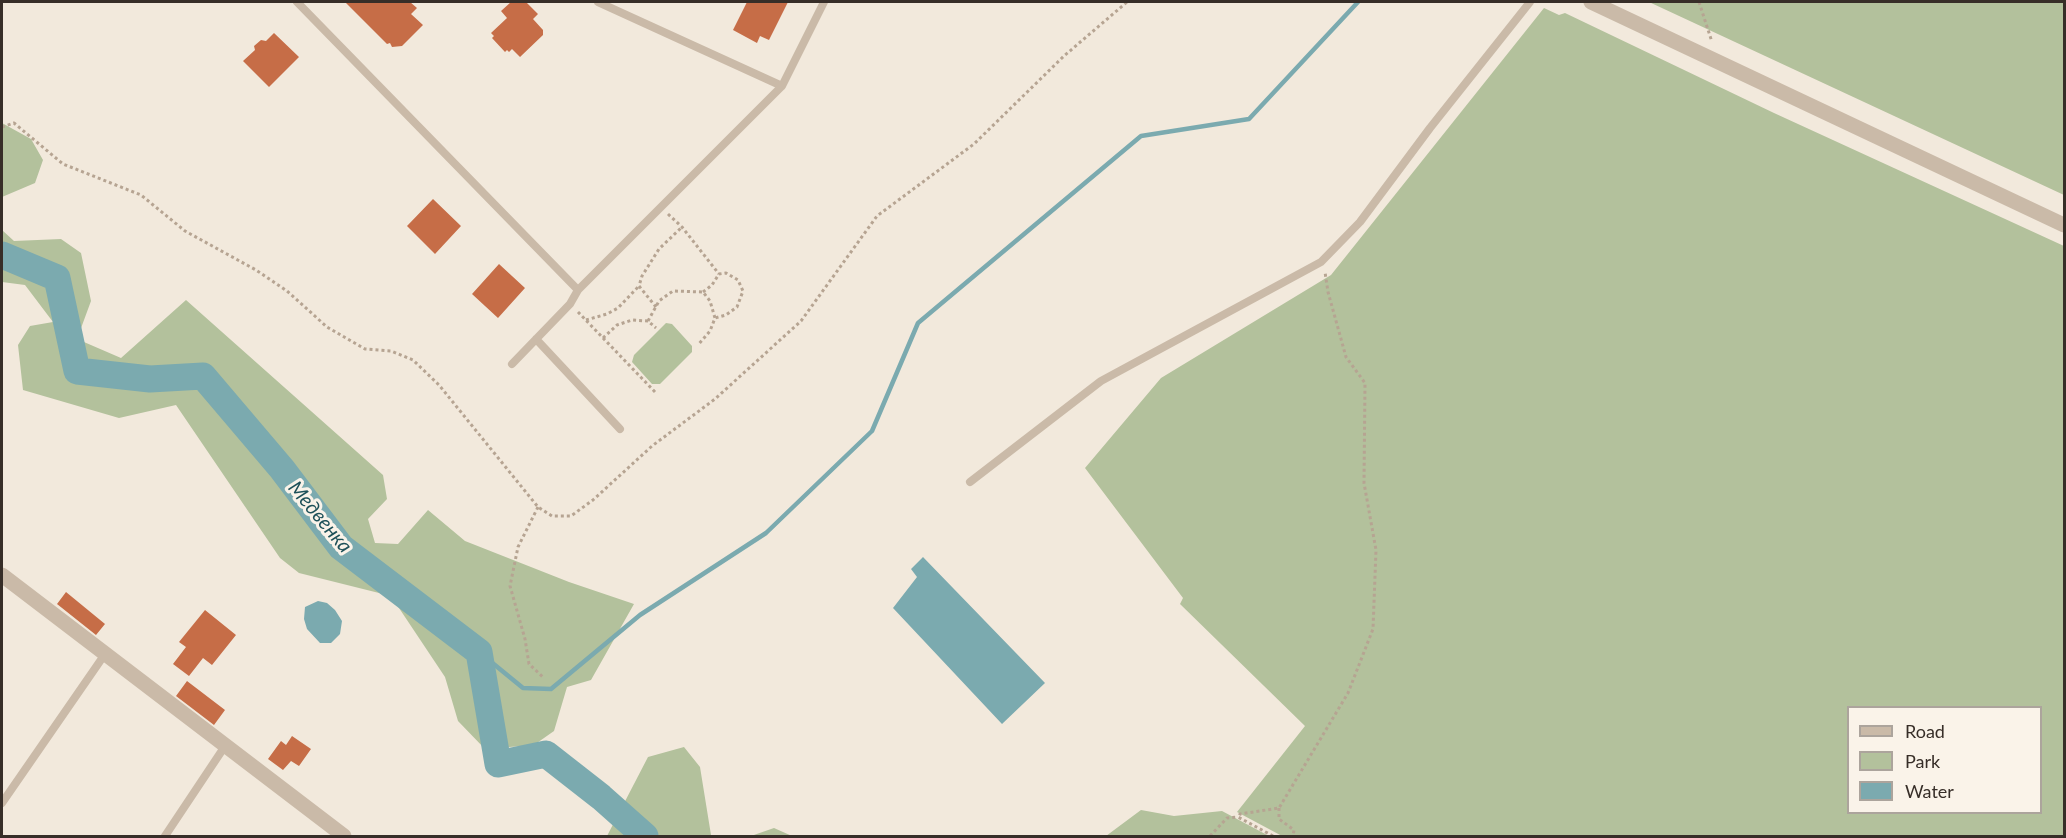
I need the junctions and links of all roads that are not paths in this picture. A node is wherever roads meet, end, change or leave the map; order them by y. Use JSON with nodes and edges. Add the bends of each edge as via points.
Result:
{"nodes":[{"id":1,"x":297,"y":2,"type":"edge"},
{"id":2,"x":598,"y":2,"type":"edge"},
{"id":3,"x":824,"y":2,"type":"edge"},
{"id":4,"x":1530,"y":2,"type":"edge"},
{"id":5,"x":1591,"y":2,"type":"edge"},
{"id":6,"x":782,"y":86,"type":"junction"},
{"id":7,"x":2064,"y":225,"type":"edge"},
{"id":8,"x":578,"y":290,"type":"junction"},
{"id":9,"x":536,"y":339,"type":"junction"},
{"id":10,"x":512,"y":364,"type":"dead end"},
{"id":11,"x":620,"y":429,"type":"dead end"},
{"id":12,"x":970,"y":482,"type":"dead end"},
{"id":13,"x":2,"y":575,"type":"edge"},
{"id":14,"x":105,"y":654,"type":"junction"},
{"id":15,"x":225,"y":746,"type":"junction"},
{"id":16,"x":2,"y":803,"type":"edge"},
{"id":17,"x":165,"y":837,"type":"edge"},
{"id":18,"x":344,"y":837,"type":"edge"}],
"edges":[{"from":1,"to":8,"type":"lane"},
{"from":2,"to":6,"type":"lane"},
{"from":3,"to":6,"type":"lane"},
{"from":4,"to":12,"type":"lane","via":[[1360,222],[1321,262],[1101,381]]},
{"from":5,"to":7,"type":"street"},
{"from":6,"to":8,"type":"lane"},
{"from":8,"to":9,"type":"lane","via":[[570,304]]},
{"from":9,"to":10,"type":"lane"},
{"from":9,"to":11,"type":"lane"},
{"from":13,"to":14,"type":"street"},
{"from":14,"to":15,"type":"street"},
{"from":14,"to":16,"type":"lane"},
{"from":15,"to":17,"type":"lane"},
{"from":15,"to":18,"type":"street"}]}
